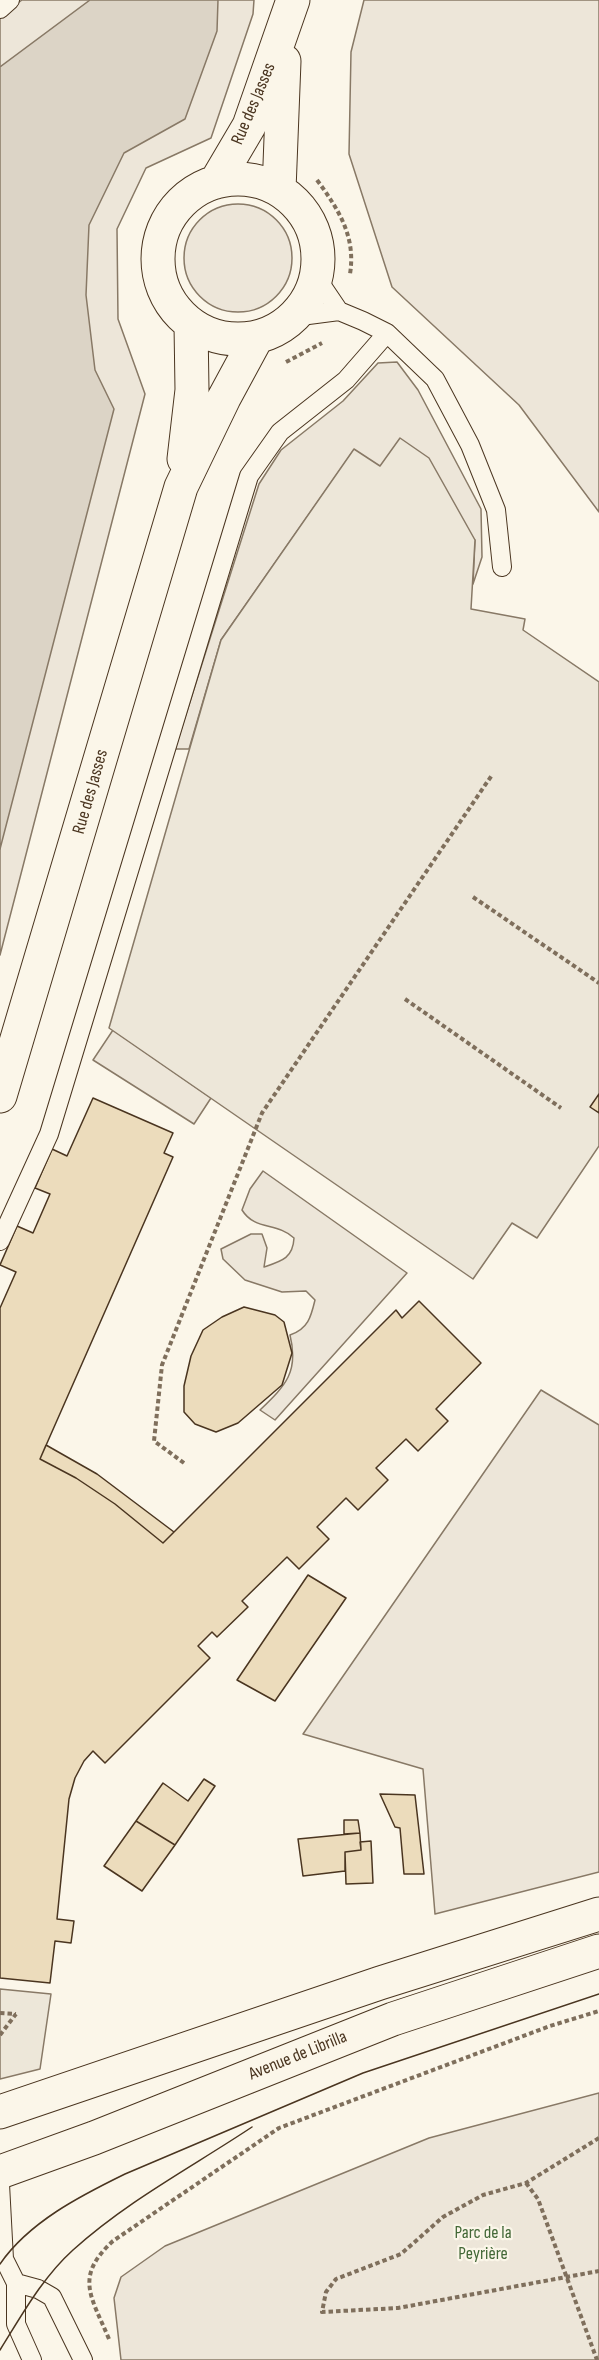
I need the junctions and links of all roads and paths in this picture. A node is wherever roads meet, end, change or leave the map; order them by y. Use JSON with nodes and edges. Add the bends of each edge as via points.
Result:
{"nodes":[{"id":1,"x":10,"y":0,"type":"edge"},
{"id":2,"x":0,"y":9,"type":"edge"},
{"id":3,"x":290,"y":12,"type":"edge"},
{"id":4,"x":216,"y":182,"type":"junction"},
{"id":5,"x":279,"y":190,"type":"junction"},
{"id":6,"x":316,"y":277,"type":"junction"},
{"id":7,"x":339,"y":311,"type":"junction"},
{"id":8,"x":293,"y":317,"type":"junction"},
{"id":9,"x":191,"y":324,"type":"junction"},
{"id":10,"x":387,"y":333,"type":"junction"},
{"id":11,"x":256,"y":337,"type":"junction"},
{"id":12,"x":181,"y":487,"type":"junction"},
{"id":13,"x":502,"y":567,"type":"dead end"},
{"id":14,"x":492,"y":775,"type":"dead end"},
{"id":15,"x":473,"y":897,"type":"dead end"},
{"id":16,"x":599,"y":983,"type":"edge"},
{"id":17,"x":405,"y":999,"type":"dead end"},
{"id":18,"x":0,"y":1096,"type":"edge"},
{"id":19,"x":561,"y":1108,"type":"dead end"},
{"id":20,"x":0,"y":1241,"type":"edge"},
{"id":21,"x":184,"y":1463,"type":"dead end"},
{"id":22,"x":599,"y":1914,"type":"edge"},
{"id":23,"x":599,"y":1951,"type":"edge"},
{"id":24,"x":599,"y":2011,"type":"edge"},
{"id":25,"x":0,"y":2013,"type":"edge"},
{"id":26,"x":0,"y":2035,"type":"edge"},
{"id":27,"x":0,"y":2112,"type":"edge"},
{"id":28,"x":599,"y":2138,"type":"edge"},
{"id":29,"x":0,"y":2172,"type":"edge"},
{"id":30,"x":526,"y":2183,"type":"junction"},
{"id":31,"x":0,"y":2184,"type":"edge"},
{"id":32,"x":2,"y":2258,"type":"edge"},
{"id":33,"x":599,"y":2271,"type":"edge"},
{"id":34,"x":568,"y":2277,"type":"junction"},
{"id":35,"x":16,"y":2283,"type":"junction"},
{"id":36,"x":109,"y":2338,"type":"dead end"},
{"id":37,"x":32,"y":2360,"type":"edge"},
{"id":38,"x":83,"y":2360,"type":"edge"},
{"id":39,"x":597,"y":2360,"type":"edge"}],
"edges":[{"from":1,"to":2,"type":"lane"},
{"from":3,"to":4,"type":"street","name":"Rue des Jasses","via":[[249,126]]},
{"from":3,"to":5,"type":"street","name":"Rue des Jasses"},
{"from":4,"to":5,"type":"street","via":[[238,179]]},
{"from":4,"to":9,"type":"street","via":[[193,192],[174,210],[162,233],[158,258],[161,283],[172,306]]},
{"from":5,"to":6,"type":"street","via":[[298,206],[311,227],[318,251]]},
{"from":6,"to":7,"type":"lane"},
{"from":6,"to":8,"type":"street","via":[[308,298]]},
{"from":7,"to":8,"type":"lane"},
{"from":7,"to":10,"type":"lane"},
{"from":8,"to":11,"type":"street"},
{"from":9,"to":11,"type":"street","via":[[211,335],[233,340]]},
{"from":9,"to":12,"type":"street","name":"Rue des Jasses","via":[[192,390]]},
{"from":10,"to":13,"type":"lane","via":[[435,379],[470,445],[496,510]]},
{"from":10,"to":20,"type":"lane","via":[[346,380],[280,432],[249,476],[49,1134]]},
{"from":11,"to":12,"type":"street","name":"Rue des Jasses"},
{"from":12,"to":18,"type":"street","name":"Rue des Jasses"},
{"from":14,"to":21,"type":"path","via":[[262,1113],[162,1365],[154,1441]]},
{"from":15,"to":16,"type":"path"},
{"from":17,"to":19,"type":"path"},
{"from":22,"to":27,"type":"street","via":[[380,1983]]},
{"from":23,"to":29,"type":"street","name":"Avenue de Librilla","via":[[393,2019]]},
{"from":24,"to":36,"type":"path","via":[[269,2134],[99,2254],[87,2287]]},
{"from":25,"to":26,"type":"path","via":[[16,2014]]},
{"from":28,"to":30,"type":"path"},
{"from":30,"to":34,"type":"path","via":[[538,2199]]},
{"from":30,"to":34,"type":"path","via":[[483,2194],[443,2217],[402,2254],[336,2279],[326,2292],[322,2312],[398,2308]]},
{"from":31,"to":32,"type":"lane"},
{"from":32,"to":35,"type":"lane"},
{"from":33,"to":34,"type":"path"},
{"from":34,"to":39,"type":"path"},
{"from":35,"to":37,"type":"lane","via":[[16,2324]]},
{"from":35,"to":38,"type":"lane","via":[[52,2297]]}]}
